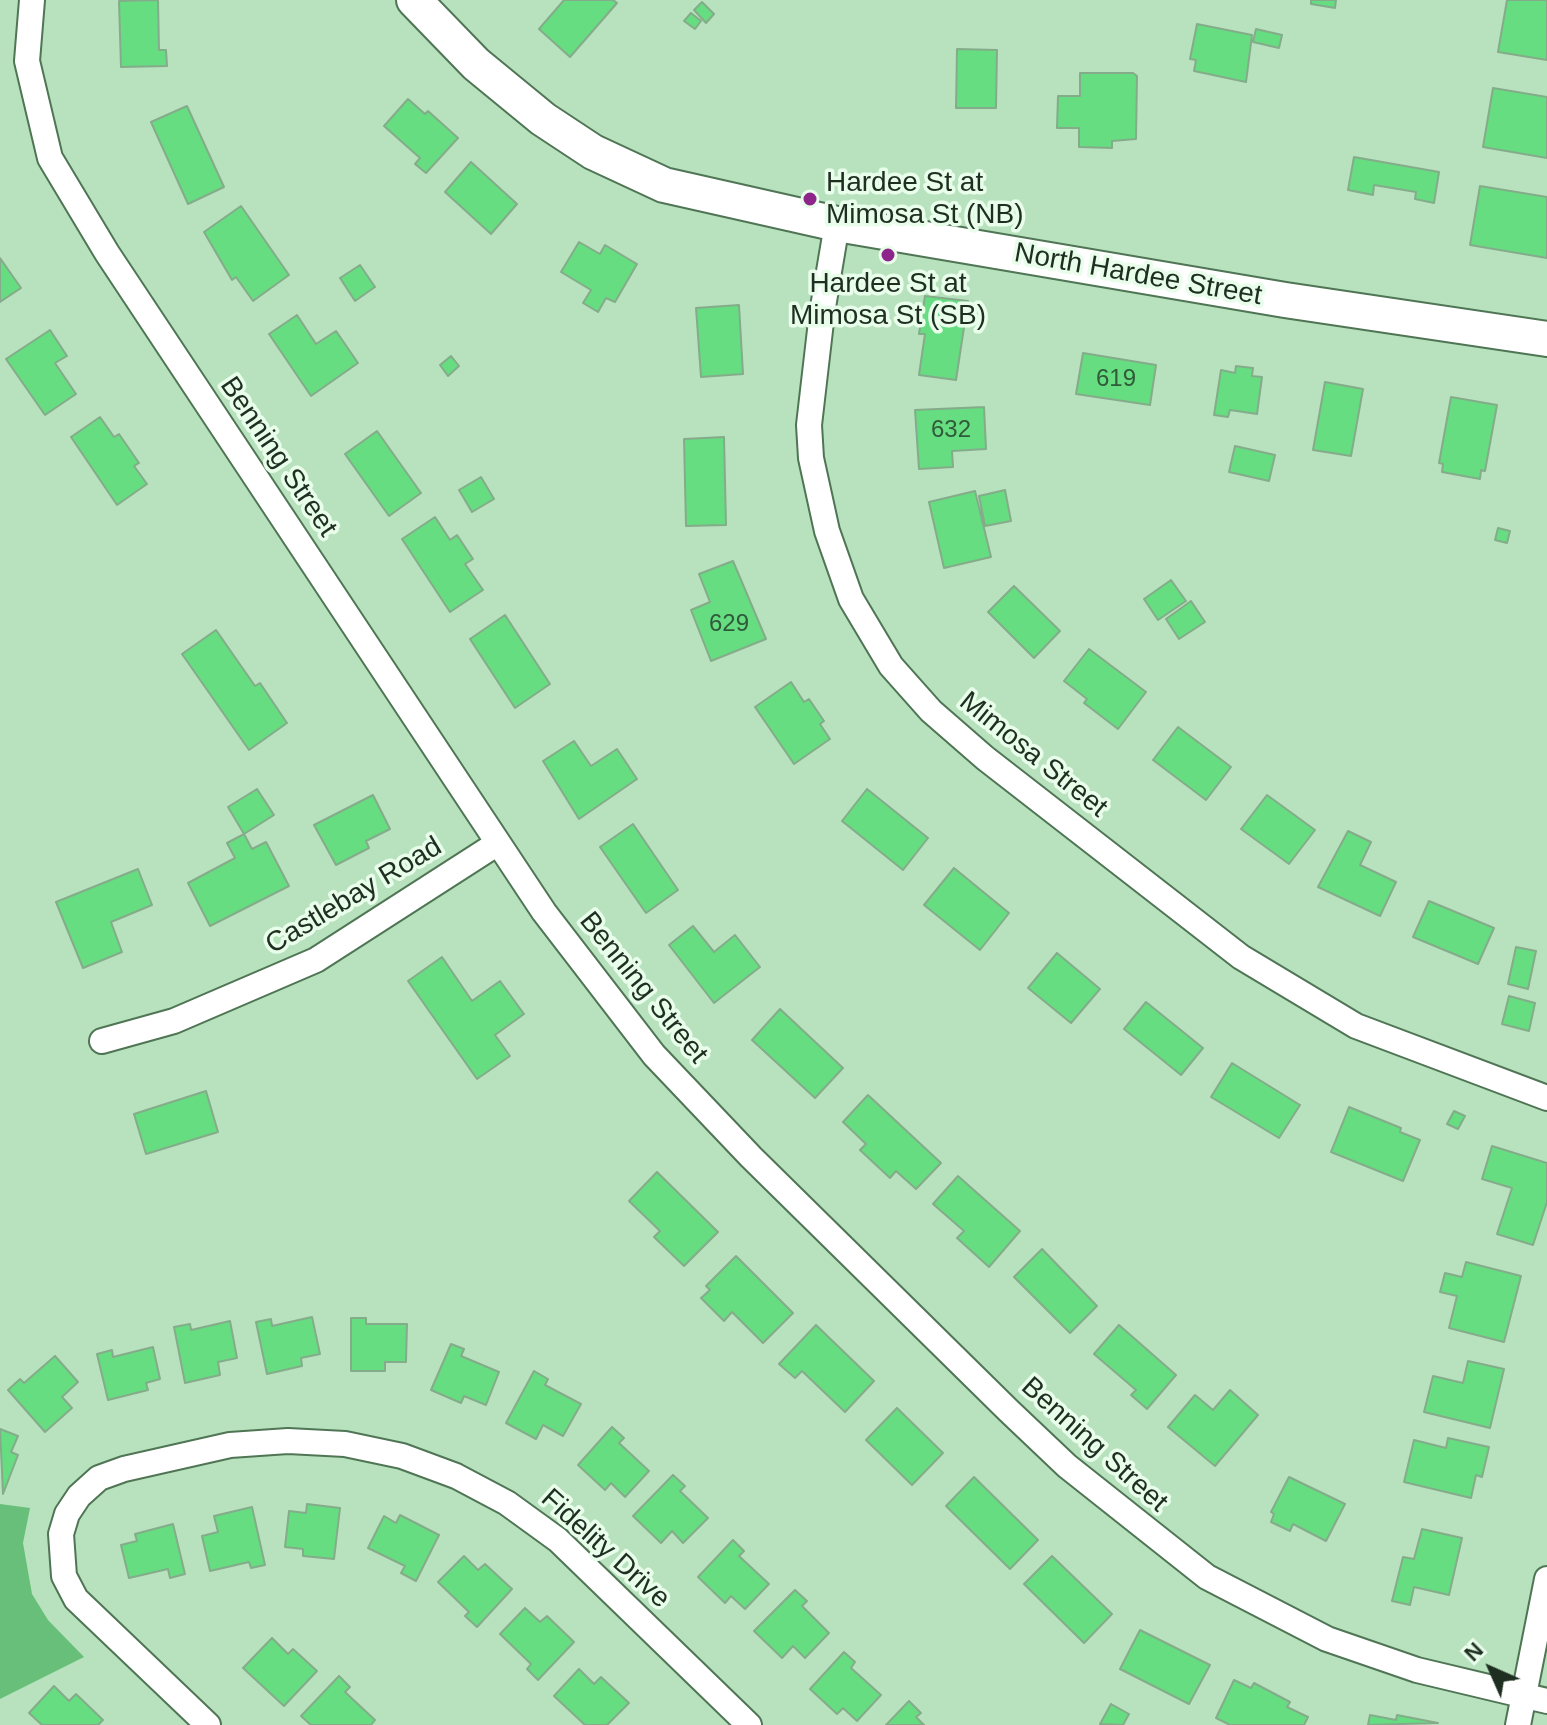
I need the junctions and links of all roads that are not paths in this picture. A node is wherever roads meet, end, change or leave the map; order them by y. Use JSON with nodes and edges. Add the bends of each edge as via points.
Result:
{"nodes":[{"id":1,"x":32,"y":0,"type":"edge"},
{"id":2,"x":414,"y":0,"type":"edge"},
{"id":3,"x":837,"y":224,"type":"junction"},
{"id":4,"x":1547,"y":339,"type":"edge"},
{"id":5,"x":498,"y":843,"type":"junction"},
{"id":6,"x":102,"y":1041,"type":"dead end"},
{"id":7,"x":1547,"y":1098,"type":"edge"},
{"id":8,"x":1547,"y":1579,"type":"edge"},
{"id":9,"x":1536,"y":1699,"type":"edge"},
{"id":10,"x":208,"y":1725,"type":"edge"},
{"id":11,"x":749,"y":1725,"type":"edge"},
{"id":12,"x":1518,"y":1725,"type":"edge"}],
"edges":[{"from":1,"to":5,"type":"street","name":"Benning Street","via":[[27,61],[50,158],[107,253]]},
{"from":2,"to":3,"type":"street","name":"North Hardee Street","via":[[476,64],[593,152],[664,185]]},
{"from":3,"to":4,"type":"street","name":"North Hardee Street"},
{"from":3,"to":7,"type":"street","name":"Mimosa Street","via":[[809,425],[811,458],[827,531],[851,599],[891,666],[931,711],[985,758],[1241,957],[1356,1026]]},
{"from":5,"to":6,"type":"street","name":"Castlebay Road","via":[[316,960],[174,1021]]},
{"from":5,"to":9,"type":"street","name":"Benning Street","via":[[654,1055],[1009,1411],[1147,1532],[1207,1577],[1327,1639],[1417,1670]]},
{"from":8,"to":9,"type":"street"},
{"from":9,"to":12,"type":"street"},
{"from":10,"to":11,"type":"street","name":"Fidelity Drive","via":[[76,1599],[64,1576],[61,1534],[79,1496],[99,1478],[230,1445],[288,1441],[345,1444],[402,1456],[507,1503],[558,1540]]}]}
